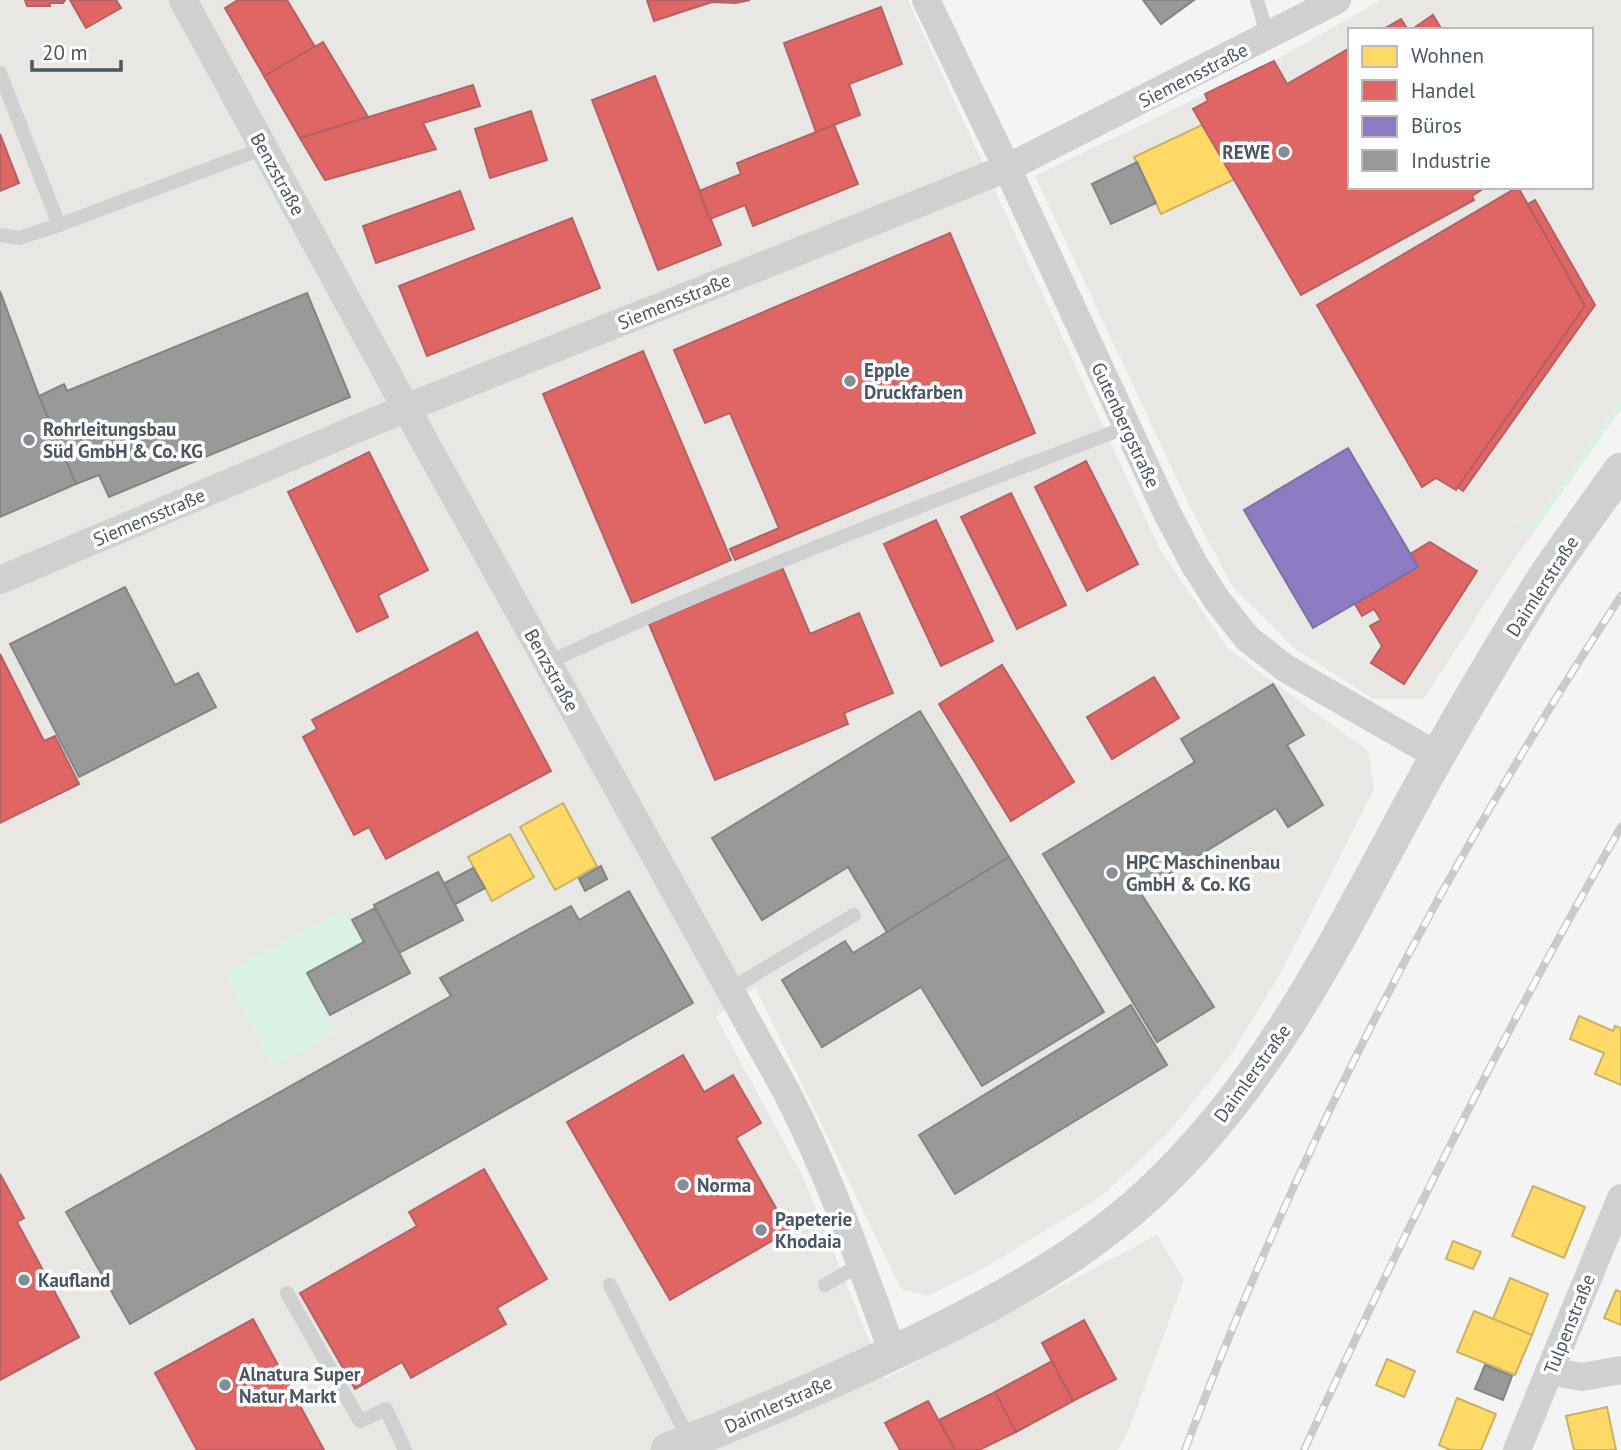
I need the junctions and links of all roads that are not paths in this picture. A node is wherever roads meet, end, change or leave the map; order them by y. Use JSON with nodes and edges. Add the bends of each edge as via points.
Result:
{"nodes":[{"id":1,"x":183,"y":0,"type":"edge"},
{"id":2,"x":926,"y":0,"type":"edge"},
{"id":3,"x":1257,"y":0,"type":"edge"},
{"id":4,"x":1336,"y":0,"type":"edge"},
{"id":5,"x":1268,"y":37,"type":"junction"},
{"id":6,"x":0,"y":74,"type":"edge"},
{"id":7,"x":264,"y":148,"type":"junction"},
{"id":8,"x":1007,"y":168,"type":"junction"},
{"id":9,"x":59,"y":225,"type":"junction"},
{"id":10,"x":0,"y":235,"type":"edge"},
{"id":11,"x":405,"y":408,"type":"junction"},
{"id":12,"x":1127,"y":427,"type":"junction"},
{"id":13,"x":1621,"y":470,"type":"edge"},
{"id":14,"x":0,"y":580,"type":"edge"},
{"id":15,"x":547,"y":663,"type":"junction"},
{"id":16,"x":1438,"y":756,"type":"junction"},
{"id":17,"x":853,"y":915,"type":"dead end"},
{"id":18,"x":729,"y":990,"type":"junction"},
{"id":19,"x":1621,"y":1198,"type":"edge"},
{"id":20,"x":861,"y":1264,"type":"junction"},
{"id":21,"x":610,"y":1285,"type":"dead end"},
{"id":22,"x":825,"y":1285,"type":"dead end"},
{"id":23,"x":286,"y":1293,"type":"dead end"},
{"id":24,"x":893,"y":1353,"type":"junction"},
{"id":25,"x":1621,"y":1370,"type":"edge"},
{"id":26,"x":1549,"y":1371,"type":"junction"},
{"id":27,"x":679,"y":1446,"type":"edge"},
{"id":28,"x":405,"y":1450,"type":"edge"},
{"id":29,"x":1517,"y":1450,"type":"edge"}],
"edges":[{"from":1,"to":7,"type":"street","name":"Benzstraße"},
{"from":2,"to":8,"type":"street","name":"Gutenbergstraße"},
{"from":3,"to":5,"type":"lane"},
{"from":4,"to":5,"type":"street","name":"Siemensstraße"},
{"from":5,"to":8,"type":"street","name":"Siemensstraße"},
{"from":6,"to":9,"type":"lane"},
{"from":7,"to":9,"type":"lane"},
{"from":7,"to":11,"type":"street","name":"Benzstraße"},
{"from":8,"to":11,"type":"street","name":"Siemensstraße"},
{"from":8,"to":12,"type":"street","name":"Gutenbergstraße"},
{"from":9,"to":10,"type":"lane","via":[[19,238]]},
{"from":11,"to":14,"type":"street","name":"Siemensstraße"},
{"from":11,"to":15,"type":"street","name":"Benzstraße"},
{"from":12,"to":15,"type":"lane","via":[[784,558]]},
{"from":12,"to":16,"type":"street","name":"Gutenbergstraße","via":[[1194,564],[1247,638],[1285,668]]},
{"from":13,"to":16,"type":"street","name":"Daimlerstraße","via":[[1547,575]]},
{"from":15,"to":18,"type":"street","name":"Benzstraße"},
{"from":16,"to":24,"type":"street","name":"Daimlerstraße","via":[[1289,1023],[1237,1098],[1181,1163],[1076,1253],[1035,1280]]},
{"from":17,"to":18,"type":"lane"},
{"from":18,"to":20,"type":"street","name":"Benzstraße","via":[[813,1143]]},
{"from":19,"to":26,"type":"street","name":"Tulpenstraße"},
{"from":20,"to":22,"type":"lane"},
{"from":20,"to":24,"type":"street","name":"Benzstraße"},
{"from":21,"to":27,"type":"lane"},
{"from":23,"to":28,"type":"lane","via":[[360,1421],[386,1409]]},
{"from":24,"to":27,"type":"street","name":"Daimlerstraße"},
{"from":25,"to":26,"type":"street","via":[[1582,1377]]},
{"from":26,"to":29,"type":"street","name":"Tulpenstraße"}]}
